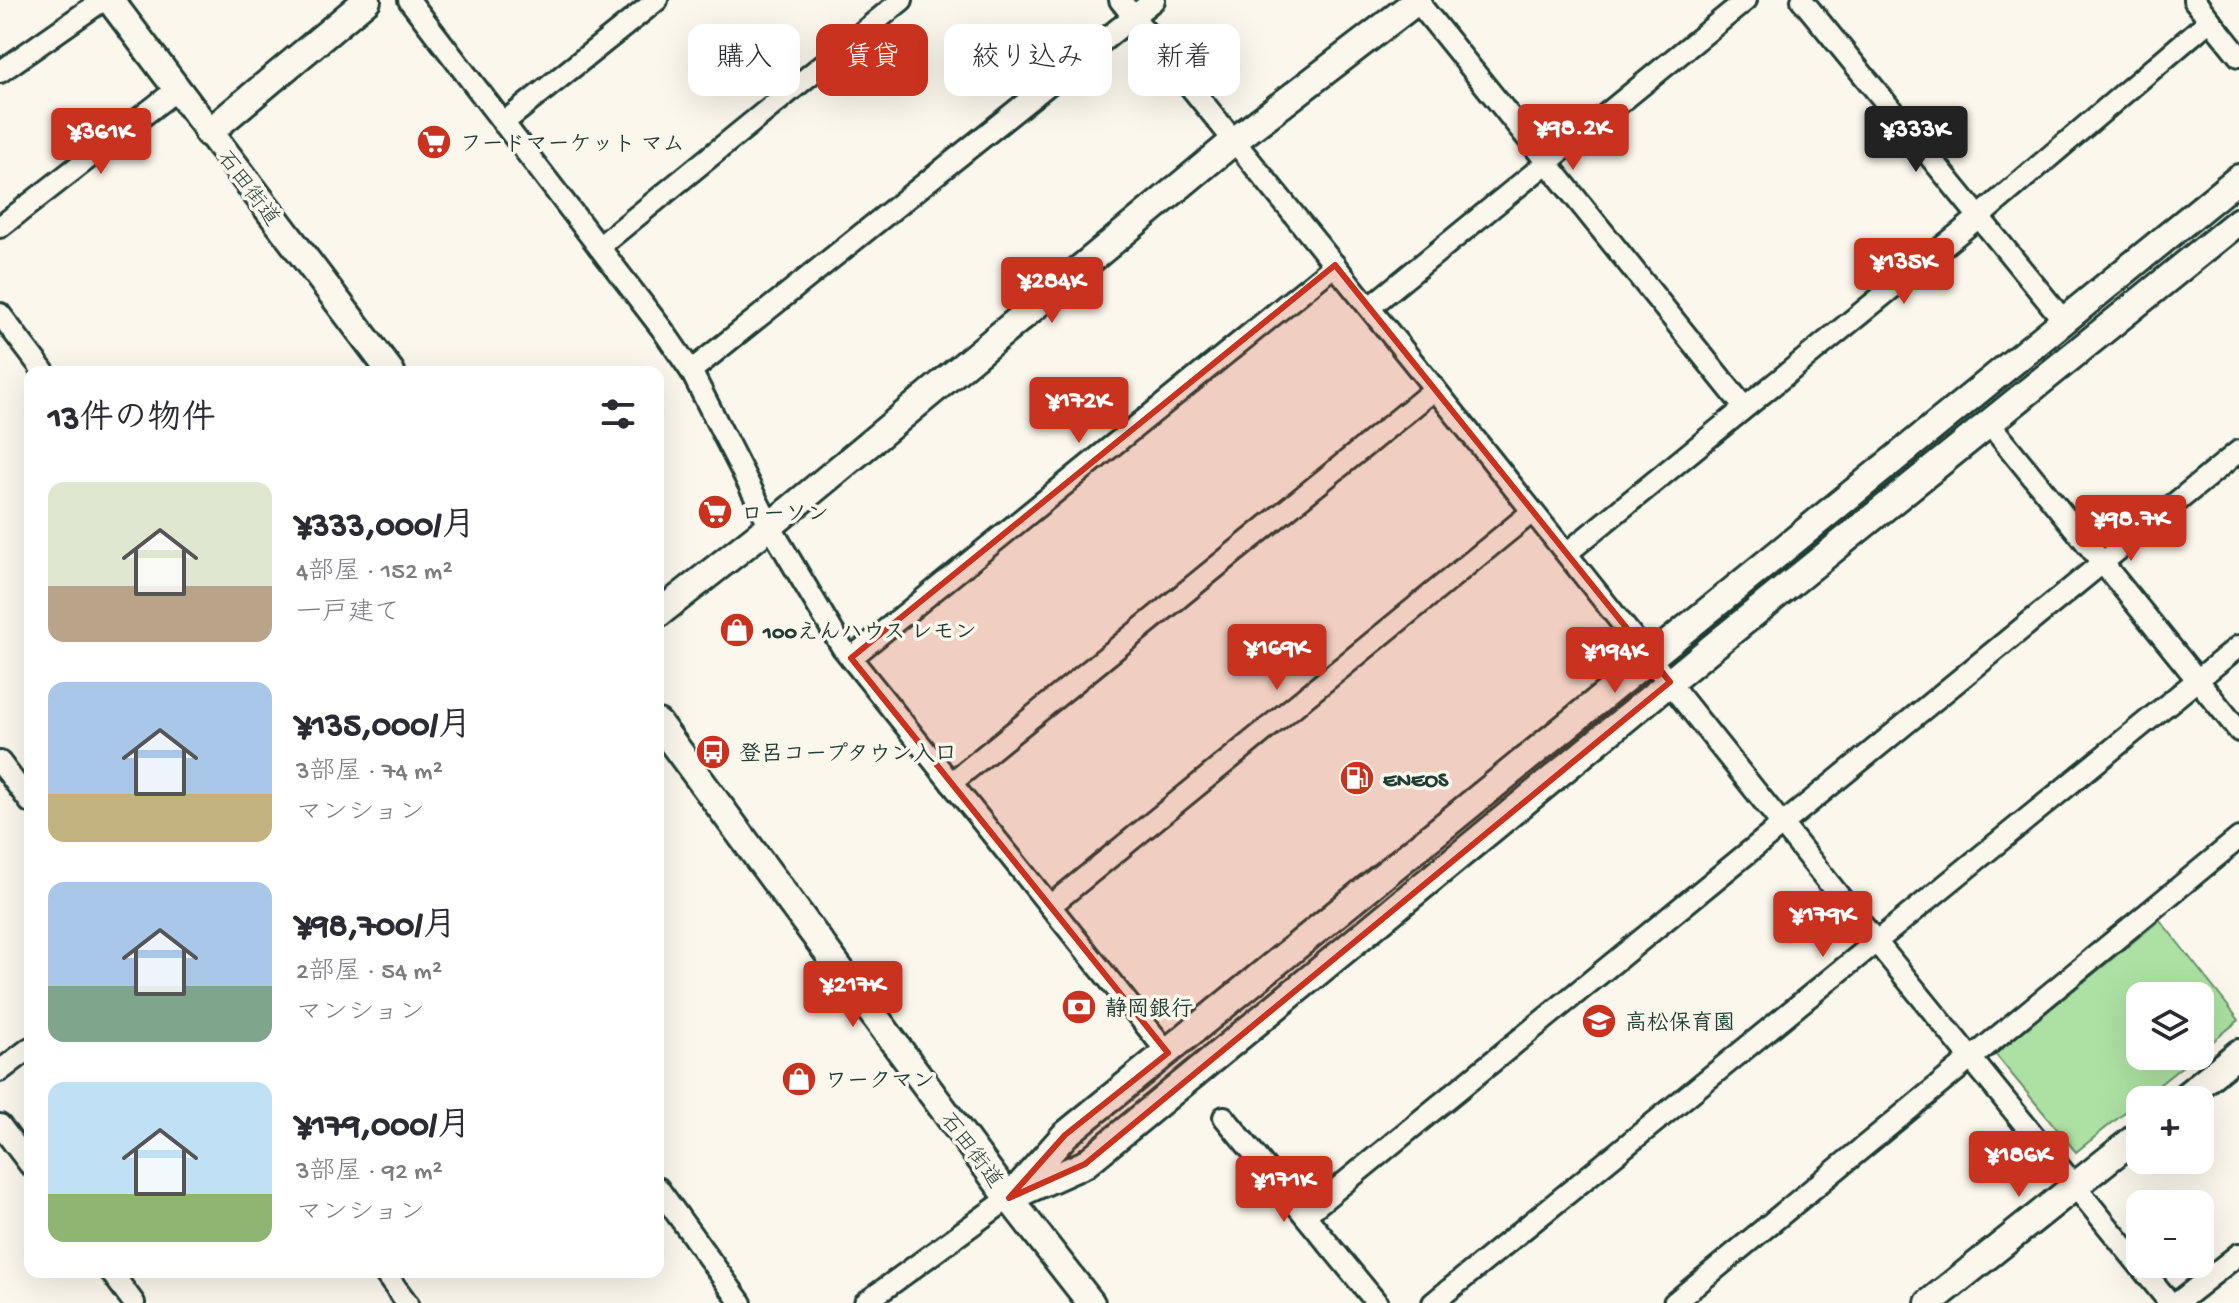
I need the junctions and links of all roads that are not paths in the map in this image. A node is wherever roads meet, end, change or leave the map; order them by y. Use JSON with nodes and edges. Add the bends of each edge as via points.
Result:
{"nodes":[{"id":1,"x":103,"y":0,"type":"edge"},
{"id":2,"x":110,"y":0,"type":"edge"},
{"id":3,"x":367,"y":0,"type":"edge"},
{"id":4,"x":409,"y":0,"type":"edge"},
{"id":5,"x":657,"y":0,"type":"edge"},
{"id":6,"x":902,"y":0,"type":"edge"},
{"id":7,"x":1120,"y":0,"type":"edge"},
{"id":8,"x":1154,"y":0,"type":"edge"},
{"id":9,"x":1417,"y":0,"type":"edge"},
{"id":10,"x":1746,"y":0,"type":"edge"},
{"id":11,"x":1802,"y":0,"type":"edge"},
{"id":12,"x":2194,"y":0,"type":"edge"},
{"id":13,"x":1133,"y":17,"type":"junction"},
{"id":14,"x":2210,"y":20,"type":"junction"},
{"id":15,"x":2239,"y":56,"type":"edge"},
{"id":16,"x":0,"y":72,"type":"edge"},
{"id":17,"x":176,"y":90,"type":"junction"},
{"id":18,"x":503,"y":123,"type":"junction"},
{"id":19,"x":208,"y":133,"type":"junction"},
{"id":20,"x":1234,"y":141,"type":"junction"},
{"id":21,"x":1548,"y":164,"type":"junction"},
{"id":22,"x":2239,"y":178,"type":"edge"},
{"id":23,"x":1979,"y":217,"type":"junction"},
{"id":24,"x":2239,"y":221,"type":"edge"},
{"id":25,"x":0,"y":227,"type":"edge"},
{"id":26,"x":599,"y":247,"type":"junction"},
{"id":27,"x":1335,"y":265,"type":"junction"},
{"id":28,"x":1370,"y":307,"type":"junction"},
{"id":29,"x":0,"y":314,"type":"edge"},
{"id":30,"x":2064,"y":321,"type":"junction"},
{"id":31,"x":39,"y":366,"type":"edge"},
{"id":32,"x":386,"y":366,"type":"edge"},
{"id":33,"x":691,"y":371,"type":"junction"},
{"id":34,"x":1435,"y":389,"type":"junction"},
{"id":35,"x":1744,"y":407,"type":"junction"},
{"id":36,"x":1989,"y":423,"type":"junction"},
{"id":37,"x":2239,"y":451,"type":"edge"},
{"id":38,"x":1532,"y":512,"type":"junction"},
{"id":39,"x":770,"y":526,"type":"junction"},
{"id":40,"x":1567,"y":553,"type":"junction"},
{"id":41,"x":2102,"y":563,"type":"junction"},
{"id":42,"x":664,"y":609,"type":"edge"},
{"id":43,"x":2239,"y":646,"type":"edge"},
{"id":44,"x":851,"y":658,"type":"junction"},
{"id":45,"x":1651,"y":658,"type":"junction"},
{"id":46,"x":2197,"y":680,"type":"junction"},
{"id":47,"x":1670,"y":682,"type":"junction"},
{"id":48,"x":664,"y":731,"type":"edge"},
{"id":49,"x":2239,"y":731,"type":"edge"},
{"id":50,"x":0,"y":762,"type":"edge"},
{"id":51,"x":951,"y":783,"type":"junction"},
{"id":52,"x":24,"y":794,"type":"edge"},
{"id":53,"x":1782,"y":824,"type":"junction"},
{"id":54,"x":2239,"y":838,"type":"edge"},
{"id":55,"x":1050,"y":906,"type":"junction"},
{"id":56,"x":1877,"y":943,"type":"junction"},
{"id":57,"x":24,"y":1053,"type":"edge"},
{"id":58,"x":1168,"y":1053,"type":"junction"},
{"id":59,"x":2239,"y":1053,"type":"edge"},
{"id":60,"x":1972,"y":1060,"type":"junction"},
{"id":61,"x":0,"y":1071,"type":"edge"},
{"id":62,"x":2198,"y":1086,"type":"edge"},
{"id":63,"x":1224,"y":1117,"type":"dead end"},
{"id":64,"x":0,"y":1125,"type":"edge"},
{"id":65,"x":2126,"y":1145,"type":"edge"},
{"id":66,"x":24,"y":1157,"type":"edge"},
{"id":67,"x":2075,"y":1186,"type":"junction"},
{"id":68,"x":664,"y":1196,"type":"edge"},
{"id":69,"x":1009,"y":1198,"type":"junction"},
{"id":70,"x":1305,"y":1215,"type":"junction"},
{"id":71,"x":2239,"y":1254,"type":"edge"},
{"id":72,"x":115,"y":1278,"type":"edge"},
{"id":73,"x":388,"y":1278,"type":"edge"},
{"id":74,"x":134,"y":1303,"type":"edge"},
{"id":75,"x":407,"y":1303,"type":"edge"},
{"id":76,"x":741,"y":1303,"type":"edge"},
{"id":77,"x":865,"y":1303,"type":"edge"},
{"id":78,"x":1091,"y":1303,"type":"edge"},
{"id":79,"x":1377,"y":1303,"type":"edge"},
{"id":80,"x":1433,"y":1303,"type":"edge"},
{"id":81,"x":1674,"y":1303,"type":"edge"},
{"id":82,"x":1929,"y":1303,"type":"edge"},
{"id":83,"x":2170,"y":1303,"type":"edge"},
{"id":84,"x":2177,"y":1303,"type":"edge"}],
"edges":[{"from":1,"to":16,"type":"street"},
{"from":2,"to":17,"type":"street","name":"石田街道"},
{"from":3,"to":19,"type":"street"},
{"from":4,"to":18,"type":"street"},
{"from":5,"to":18,"type":"street"},
{"from":6,"to":26,"type":"street"},
{"from":7,"to":13,"type":"street"},
{"from":8,"to":13,"type":"street"},
{"from":9,"to":20,"type":"street"},
{"from":9,"to":21,"type":"street"},
{"from":10,"to":21,"type":"street"},
{"from":11,"to":23,"type":"street"},
{"from":12,"to":14,"type":"street"},
{"from":13,"to":20,"type":"street"},
{"from":13,"to":33,"type":"street"},
{"from":14,"to":15,"type":"street"},
{"from":14,"to":23,"type":"street"},
{"from":17,"to":19,"type":"street","name":"石田街道"},
{"from":17,"to":25,"type":"street"},
{"from":18,"to":26,"type":"street"},
{"from":19,"to":32,"type":"street","name":"石田街道"},
{"from":20,"to":27,"type":"street"},
{"from":20,"to":39,"type":"street"},
{"from":21,"to":28,"type":"street"},
{"from":21,"to":35,"type":"street"},
{"from":22,"to":30,"type":"street"},
{"from":23,"to":30,"type":"street"},
{"from":23,"to":35,"type":"street"},
{"from":24,"to":36,"type":"street"},
{"from":26,"to":33,"type":"street"},
{"from":27,"to":28,"type":"street"},
{"from":27,"to":44,"type":"street"},
{"from":28,"to":34,"type":"street"},
{"from":29,"to":31,"type":"street"},
{"from":30,"to":45,"type":"street"},
{"from":33,"to":39,"type":"street"},
{"from":34,"to":38,"type":"street"},
{"from":34,"to":51,"type":"street"},
{"from":35,"to":40,"type":"street"},
{"from":36,"to":41,"type":"street"},
{"from":36,"to":47,"type":"street"},
{"from":37,"to":41,"type":"street"},
{"from":38,"to":40,"type":"street"},
{"from":38,"to":55,"type":"street"},
{"from":39,"to":42,"type":"street"},
{"from":39,"to":44,"type":"street"},
{"from":40,"to":45,"type":"street"},
{"from":41,"to":46,"type":"street"},
{"from":41,"to":53,"type":"street"},
{"from":43,"to":46,"type":"street"},
{"from":44,"to":51,"type":"street"},
{"from":45,"to":47,"type":"street"},
{"from":45,"to":58,"type":"street"},
{"from":46,"to":49,"type":"street"},
{"from":46,"to":56,"type":"street"},
{"from":47,"to":53,"type":"street"},
{"from":47,"to":69,"type":"street","via":[[1085,1164]]},
{"from":48,"to":69,"type":"street","name":"石田街道"},
{"from":50,"to":52,"type":"street"},
{"from":51,"to":55,"type":"street"},
{"from":53,"to":56,"type":"street"},
{"from":53,"to":70,"type":"street"},
{"from":54,"to":60,"type":"street"},
{"from":55,"to":58,"type":"street"},
{"from":56,"to":60,"type":"street"},
{"from":56,"to":80,"type":"street"},
{"from":57,"to":61,"type":"street"},
{"from":58,"to":69,"type":"street","via":[[1065,1135]]},
{"from":59,"to":62,"type":"street"},
{"from":60,"to":67,"type":"street"},
{"from":60,"to":81,"type":"street"},
{"from":63,"to":70,"type":"street"},
{"from":64,"to":66,"type":"street"},
{"from":65,"to":67,"type":"street"},
{"from":67,"to":82,"type":"street"},
{"from":67,"to":83,"type":"street"},
{"from":68,"to":76,"type":"street"},
{"from":69,"to":77,"type":"street"},
{"from":69,"to":78,"type":"street","name":"石田街道"},
{"from":70,"to":79,"type":"street"},
{"from":71,"to":84,"type":"street"},
{"from":72,"to":74,"type":"street"},
{"from":73,"to":75,"type":"street"}]}
